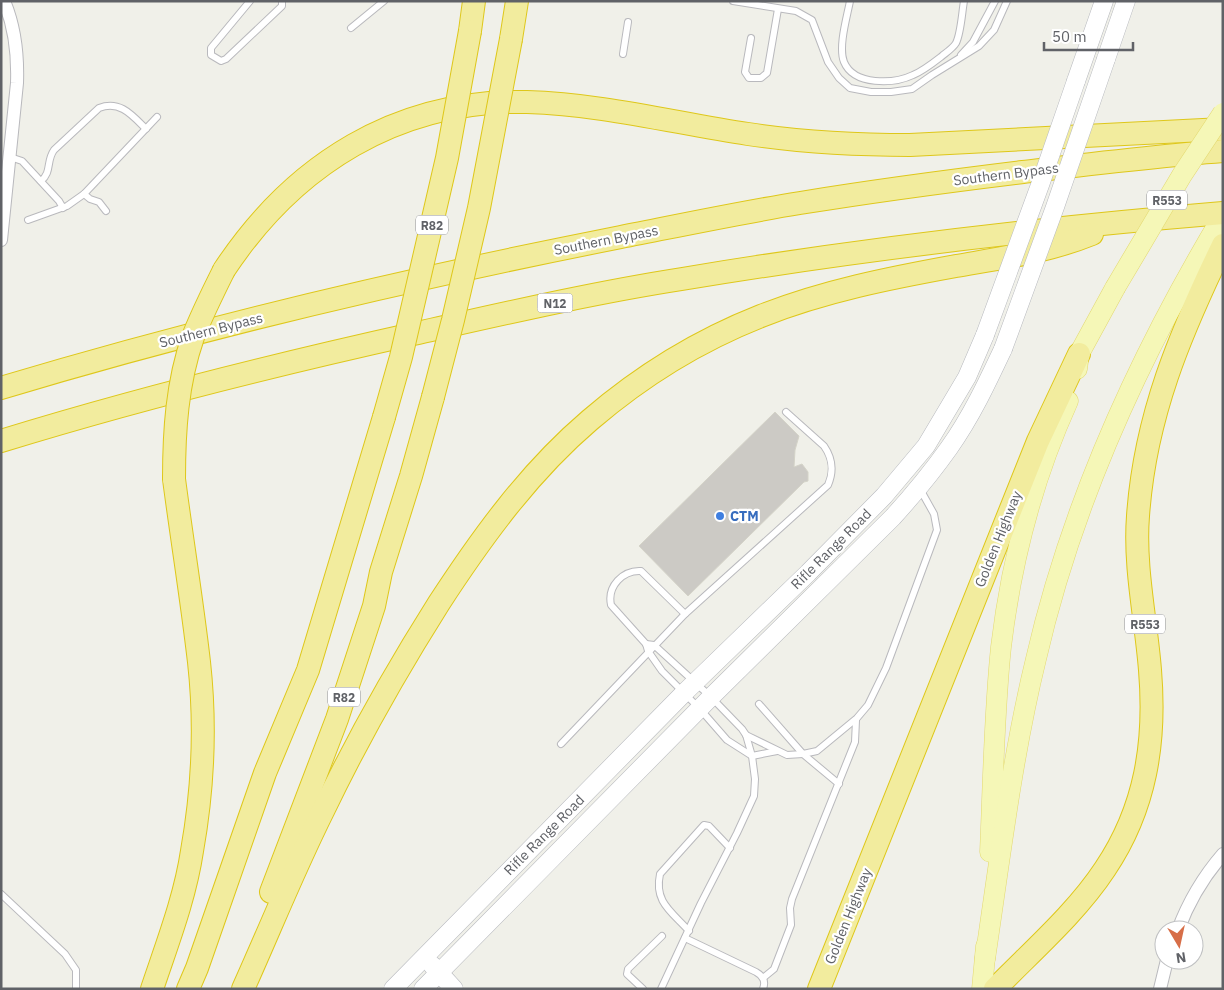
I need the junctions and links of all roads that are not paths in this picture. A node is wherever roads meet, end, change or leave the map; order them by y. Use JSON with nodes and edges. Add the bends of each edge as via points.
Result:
{"nodes":[{"id":1,"x":4,"y":1,"type":"edge"},
{"id":2,"x":250,"y":1,"type":"edge"},
{"id":3,"x":282,"y":1,"type":"edge"},
{"id":4,"x":384,"y":1,"type":"edge"},
{"id":5,"x":474,"y":1,"type":"edge"},
{"id":6,"x":516,"y":1,"type":"edge"},
{"id":7,"x":733,"y":1,"type":"edge"},
{"id":8,"x":850,"y":1,"type":"edge"},
{"id":9,"x":964,"y":1,"type":"edge"},
{"id":10,"x":994,"y":1,"type":"edge"},
{"id":11,"x":1008,"y":1,"type":"edge"},
{"id":12,"x":1104,"y":1,"type":"edge"},
{"id":13,"x":1126,"y":1,"type":"edge"},
{"id":14,"x":744,"y":2,"type":"edge"},
{"id":15,"x":778,"y":8,"type":"junction"},
{"id":16,"x":628,"y":22,"type":"dead end"},
{"id":17,"x":351,"y":28,"type":"dead end"},
{"id":18,"x":751,"y":38,"type":"dead end"},
{"id":19,"x":623,"y":54,"type":"dead end"},
{"id":20,"x":957,"y":59,"type":"junction"},
{"id":21,"x":1223,"y":113,"type":"edge"},
{"id":22,"x":157,"y":118,"type":"dead end"},
{"id":23,"x":146,"y":128,"type":"junction"},
{"id":24,"x":1223,"y":129,"type":"edge"},
{"id":25,"x":1223,"y":151,"type":"edge"},
{"id":26,"x":10,"y":157,"type":"junction"},
{"id":27,"x":41,"y":181,"type":"junction"},
{"id":28,"x":84,"y":194,"type":"junction"},
{"id":29,"x":63,"y":208,"type":"junction"},
{"id":30,"x":106,"y":211,"type":"dead end"},
{"id":31,"x":1223,"y":215,"type":"edge"},
{"id":32,"x":28,"y":220,"type":"dead end"},
{"id":33,"x":1121,"y":222,"type":"junction"},
{"id":34,"x":1,"y":240,"type":"edge"},
{"id":35,"x":1223,"y":246,"type":"edge"},
{"id":36,"x":1079,"y":354,"type":"junction"},
{"id":37,"x":1,"y":388,"type":"edge"},
{"id":38,"x":786,"y":412,"type":"dead end"},
{"id":39,"x":1,"y":441,"type":"edge"},
{"id":40,"x":919,"y":488,"type":"junction"},
{"id":41,"x":684,"y":614,"type":"junction"},
{"id":42,"x":654,"y":645,"type":"junction"},
{"id":43,"x":647,"y":647,"type":"junction"},
{"id":44,"x":690,"y":688,"type":"junction"},
{"id":45,"x":706,"y":703,"type":"junction"},
{"id":46,"x":759,"y":704,"type":"dead end"},
{"id":47,"x":856,"y":720,"type":"junction"},
{"id":48,"x":746,"y":735,"type":"junction"},
{"id":49,"x":561,"y":744,"type":"dead end"},
{"id":50,"x":777,"y":751,"type":"junction"},
{"id":51,"x":803,"y":754,"type":"junction"},
{"id":52,"x":752,"y":756,"type":"junction"},
{"id":53,"x":839,"y":784,"type":"junction"},
{"id":54,"x":730,"y":848,"type":"junction"},
{"id":55,"x":1223,"y":854,"type":"edge"},
{"id":56,"x":1,"y":894,"type":"edge"},
{"id":57,"x":1181,"y":920,"type":"edge"},
{"id":58,"x":689,"y":931,"type":"junction"},
{"id":59,"x":662,"y":936,"type":"dead end"},
{"id":60,"x":685,"y":938,"type":"junction"},
{"id":61,"x":465,"y":948,"type":"junction"},
{"id":62,"x":425,"y":957,"type":"junction"},
{"id":63,"x":985,"y":959,"type":"junction"},
{"id":64,"x":1165,"y":970,"type":"edge"},
{"id":65,"x":408,"y":974,"type":"junction"},
{"id":66,"x":439,"y":974,"type":"junction"},
{"id":67,"x":763,"y":978,"type":"junction"},
{"id":68,"x":76,"y":989,"type":"edge"},
{"id":69,"x":152,"y":989,"type":"edge"},
{"id":70,"x":188,"y":989,"type":"edge"},
{"id":71,"x":234,"y":989,"type":"edge"},
{"id":72,"x":243,"y":989,"type":"edge"},
{"id":73,"x":393,"y":989,"type":"edge"},
{"id":74,"x":424,"y":989,"type":"edge"},
{"id":75,"x":454,"y":989,"type":"edge"},
{"id":76,"x":461,"y":989,"type":"edge"},
{"id":77,"x":643,"y":989,"type":"edge"},
{"id":78,"x":661,"y":989,"type":"edge"},
{"id":79,"x":763,"y":989,"type":"edge"},
{"id":80,"x":819,"y":989,"type":"edge"},
{"id":81,"x":982,"y":989,"type":"edge"},
{"id":82,"x":995,"y":989,"type":"edge"},
{"id":83,"x":1160,"y":989,"type":"edge"}],
"edges":[{"from":1,"to":26,"type":"street","via":[[13,28],[18,61]]},
{"from":2,"to":3,"type":"lane","via":[[211,48],[211,54],[221,61],[282,6]]},
{"from":4,"to":17,"type":"lane"},
{"from":5,"to":70,"type":"highway","number":"R82","bridge":true,"via":[[441,186],[384,417],[308,670],[265,773]]},
{"from":6,"to":71,"type":"highway","number":"R82","bridge":true,"via":[[479,208],[453,320],[374,606],[337,719]]},
{"from":7,"to":14,"type":"lane"},
{"from":8,"to":9,"type":"lane","via":[[841,51],[844,63],[864,79],[896,80],[913,75],[950,50],[956,43]]},
{"from":10,"to":20,"type":"lane","via":[[973,42]]},
{"from":11,"to":20,"type":"lane","via":[[994,30],[979,46]]},
{"from":12,"to":44,"type":"main road","name":"Rifle Range Road","bridge":true,"via":[[985,335],[967,377],[926,446],[884,496]]},
{"from":13,"to":40,"type":"main road","name":"Rifle Range Road","bridge":true,"via":[[1003,349],[983,392],[950,447]]},
{"from":14,"to":15,"type":"lane"},
{"from":15,"to":18,"type":"lane","via":[[766,73],[761,78],[749,78],[745,72]]},
{"from":15,"to":20,"type":"lane","via":[[796,11],[812,20],[828,62],[850,88],[871,92],[912,89]]},
{"from":16,"to":19,"type":"lane"},
{"from":21,"to":36,"type":"main road","name":"Golden Highway","number":"R553","bridge":true,"via":[[1182,175]]},
{"from":22,"to":23,"type":"lane"},
{"from":23,"to":27,"type":"lane","via":[[127,109],[99,108],[54,150],[49,171]]},
{"from":23,"to":28,"type":"lane"},
{"from":24,"to":69,"type":"highway","bridge":true,"via":[[910,146],[868,145],[750,135],[568,105],[528,102],[474,104],[403,122],[373,135],[315,169],[283,196],[224,270],[196,330],[182,378],[174,439],[174,479],[199,664],[202,729],[200,795],[192,852],[178,910]]},
{"from":25,"to":37,"type":"highway","name":"Southern Bypass","via":[[928,184],[661,229],[405,282],[157,343]]},
{"from":26,"to":27,"type":"lane","via":[[22,161]]},
{"from":26,"to":34,"type":"street"},
{"from":27,"to":29,"type":"lane"},
{"from":28,"to":29,"type":"lane"},
{"from":28,"to":30,"type":"lane","via":[[99,202]]},
{"from":29,"to":32,"type":"lane"},
{"from":31,"to":33,"type":"highway","number":"N12"},
{"from":31,"to":63,"type":"main road","via":[[1129,390],[1070,537],[1036,657],[1020,728]]},
{"from":33,"to":39,"type":"highway","number":"N12","via":[[959,239],[681,279],[536,306],[148,398]]},
{"from":33,"to":72,"type":"highway","via":[[1051,249],[882,280],[760,316],[682,356],[637,384],[591,419],[560,447],[508,504],[455,578],[401,664],[322,813]]},
{"from":35,"to":82,"type":"highway","number":"R553","via":[[1181,337],[1158,402],[1142,474],[1138,559],[1152,700],[1146,777],[1135,812],[1109,863],[1082,899]]},
{"from":36,"to":63,"type":"main road","via":[[1072,392],[1030,505],[1012,574],[1001,647]]},
{"from":36,"to":80,"type":"highway","name":"Golden Highway","number":"R553","via":[[1038,441]]},
{"from":38,"to":41,"type":"lane","via":[[828,452],[833,470],[828,485]]},
{"from":40,"to":45,"type":"main road","name":"Rifle Range Road","via":[[893,518]]},
{"from":40,"to":47,"type":"lane","via":[[934,514],[937,530],[886,668],[868,705]]},
{"from":41,"to":42,"type":"lane"},
{"from":41,"to":43,"type":"lane","via":[[641,571],[627,573],[619,579],[610,597],[611,605]]},
{"from":42,"to":43,"type":"lane"},
{"from":42,"to":44,"type":"lane"},
{"from":43,"to":44,"type":"lane","via":[[662,671]]},
{"from":43,"to":49,"type":"lane"},
{"from":44,"to":45,"type":"lane"},
{"from":44,"to":45,"type":"lane"},
{"from":44,"to":62,"type":"main road","name":"Rifle Range Road"},
{"from":45,"to":48,"type":"lane"},
{"from":45,"to":52,"type":"lane","via":[[727,740]]},
{"from":45,"to":61,"type":"main road","name":"Rifle Range Road"},
{"from":46,"to":51,"type":"lane"},
{"from":47,"to":51,"type":"lane","via":[[817,751]]},
{"from":47,"to":53,"type":"lane","via":[[855,742]]},
{"from":48,"to":50,"type":"lane"},
{"from":48,"to":52,"type":"lane"},
{"from":50,"to":51,"type":"lane","via":[[787,755]]},
{"from":50,"to":52,"type":"lane"},
{"from":51,"to":53,"type":"lane"},
{"from":52,"to":54,"type":"lane","via":[[754,796]]},
{"from":53,"to":67,"type":"lane","via":[[792,899],[790,925],[774,968]]},
{"from":54,"to":58,"type":"lane"},
{"from":54,"to":58,"type":"lane","via":[[709,826],[704,825],[660,874],[661,900]]},
{"from":55,"to":57,"type":"street"},
{"from":56,"to":68,"type":"lane","via":[[66,954],[76,970]]},
{"from":58,"to":60,"type":"lane"},
{"from":59,"to":77,"type":"lane","via":[[628,969],[627,974]]},
{"from":60,"to":67,"type":"lane"},
{"from":60,"to":78,"type":"lane"},
{"from":61,"to":66,"type":"main road","name":"Rifle Range Road"},
{"from":61,"to":76,"type":"main road","via":[[457,967]]},
{"from":62,"to":65,"type":"main road","name":"Rifle Range Road"},
{"from":62,"to":66,"type":"main road"},
{"from":63,"to":81,"type":"main road"},
{"from":64,"to":83,"type":"street"},
{"from":65,"to":73,"type":"main road","name":"Rifle Range Road"},
{"from":65,"to":74,"type":"main road"},
{"from":66,"to":74,"type":"main road","name":"Rifle Range Road"},
{"from":66,"to":75,"type":"main road"},
{"from":67,"to":79,"type":"lane"}]}
